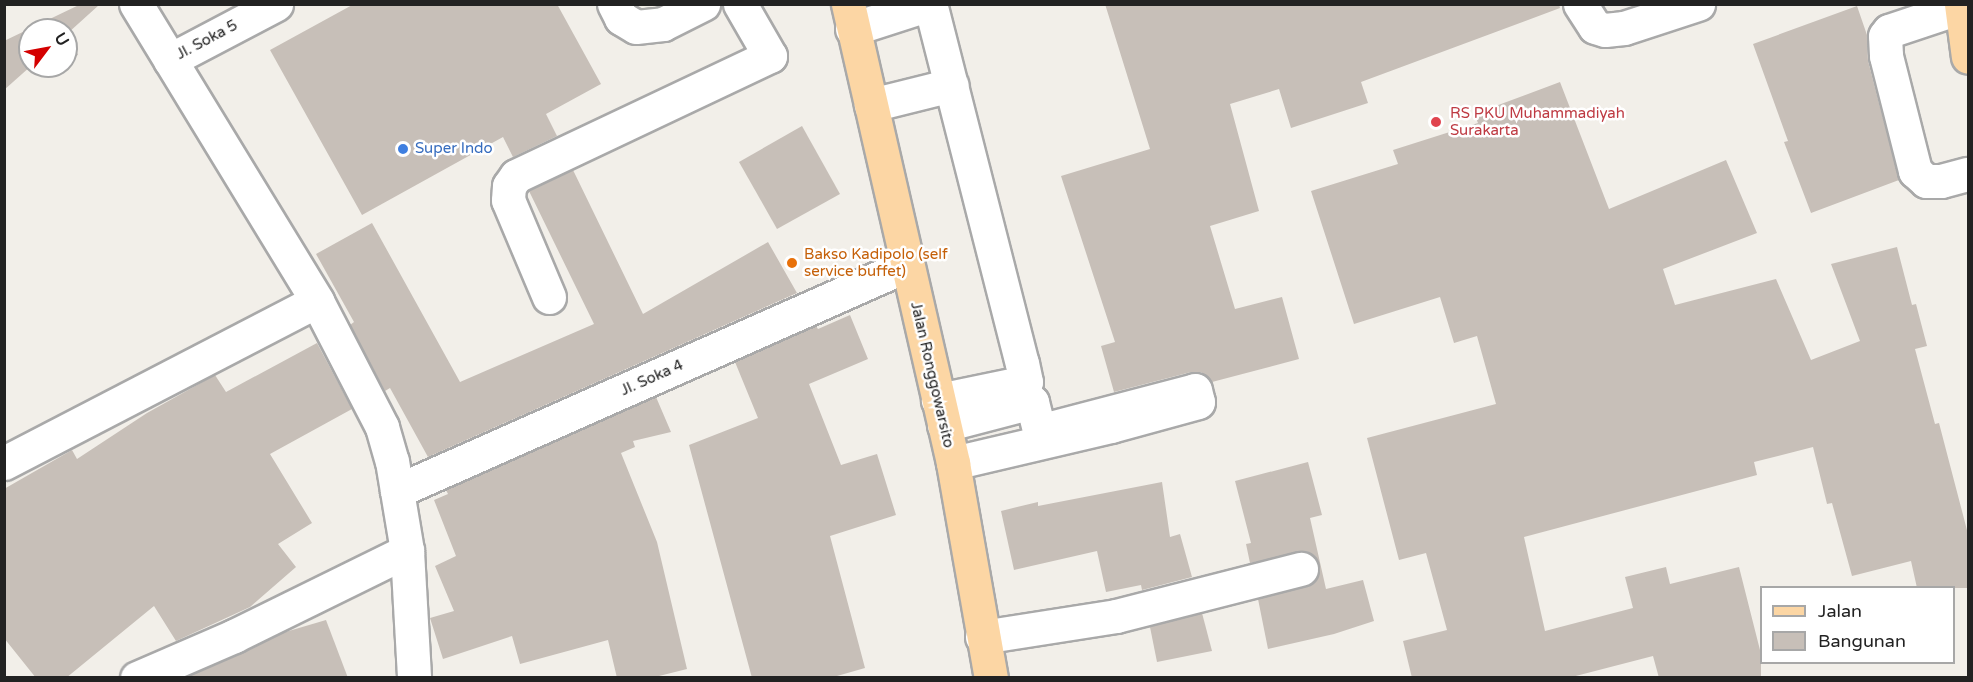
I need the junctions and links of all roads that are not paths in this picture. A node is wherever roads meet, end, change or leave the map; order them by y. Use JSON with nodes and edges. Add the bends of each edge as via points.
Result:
{"nodes":[{"id":1,"x":136,"y":4,"type":"edge"},
{"id":2,"x":276,"y":4,"type":"edge"},
{"id":3,"x":614,"y":4,"type":"edge"},
{"id":4,"x":703,"y":4,"type":"edge"},
{"id":5,"x":740,"y":4,"type":"edge"},
{"id":6,"x":1580,"y":4,"type":"edge"},
{"id":7,"x":1698,"y":4,"type":"edge"},
{"id":8,"x":1961,"y":6,"type":"edge"},
{"id":9,"x":857,"y":14,"type":"edge"},
{"id":10,"x":1968,"y":57,"type":"edge"},
{"id":11,"x":170,"y":60,"type":"junction"},
{"id":12,"x":951,"y":79,"type":"junction"},
{"id":13,"x":869,"y":98,"type":"junction"},
{"id":14,"x":1968,"y":174,"type":"edge"},
{"id":15,"x":908,"y":265,"type":"junction"},
{"id":16,"x":549,"y":297,"type":"dead end"},
{"id":17,"x":317,"y":301,"type":"junction"},
{"id":18,"x":941,"y":412,"type":"junction"},
{"id":19,"x":4,"y":463,"type":"edge"},
{"id":20,"x":953,"y":463,"type":"junction"},
{"id":21,"x":397,"y":491,"type":"junction"},
{"id":22,"x":407,"y":550,"type":"junction"},
{"id":23,"x":1301,"y":569,"type":"dead end"},
{"id":24,"x":982,"y":637,"type":"junction"},
{"id":25,"x":137,"y":678,"type":"edge"},
{"id":26,"x":414,"y":678,"type":"edge"},
{"id":27,"x":991,"y":678,"type":"edge"}],
"edges":[{"from":1,"to":11,"type":"street"},
{"from":2,"to":11,"type":"street","name":"Jl. Soka 5"},
{"from":3,"to":4,"type":"street","via":[[621,18],[636,27],[663,24]]},
{"from":5,"to":16,"type":"street","via":[[770,56],[516,176],[508,186],[508,200]]},
{"from":6,"to":7,"type":"street","via":[[1595,27],[1605,30],[1624,28]]},
{"from":8,"to":10,"type":"main road"},
{"from":8,"to":14,"type":"street","via":[[1889,31],[1885,36],[1886,56],[1915,171],[1926,181]]},
{"from":9,"to":12,"type":"street","via":[[931,7]]},
{"from":9,"to":13,"type":"main road","name":"Jalan Ronggowarsito"},
{"from":11,"to":17,"type":"street"},
{"from":12,"to":13,"type":"street"},
{"from":12,"to":18,"type":"street","via":[[1026,382]]},
{"from":13,"to":15,"type":"main road","name":"Jalan Ronggowarsito"},
{"from":15,"to":18,"type":"main road","name":"Jalan Ronggowarsito"},
{"from":15,"to":21,"type":"street","name":"Jl. Soka 4"},
{"from":17,"to":19,"type":"street"},
{"from":17,"to":21,"type":"street","via":[[382,427]]},
{"from":18,"to":20,"type":"main road","name":"Jalan Ronggowarsito"},
{"from":18,"to":20,"type":"street","via":[[1032,402],[1039,431],[1195,390],[1198,402]]},
{"from":20,"to":24,"type":"main road","name":"Jalan Ronggowarsito"},
{"from":21,"to":22,"type":"street"},
{"from":22,"to":25,"type":"street","via":[[234,636]]},
{"from":22,"to":26,"type":"street"},
{"from":23,"to":24,"type":"street","via":[[1116,616]]},
{"from":24,"to":27,"type":"main road","name":"Jalan Ronggowarsito"}]}
